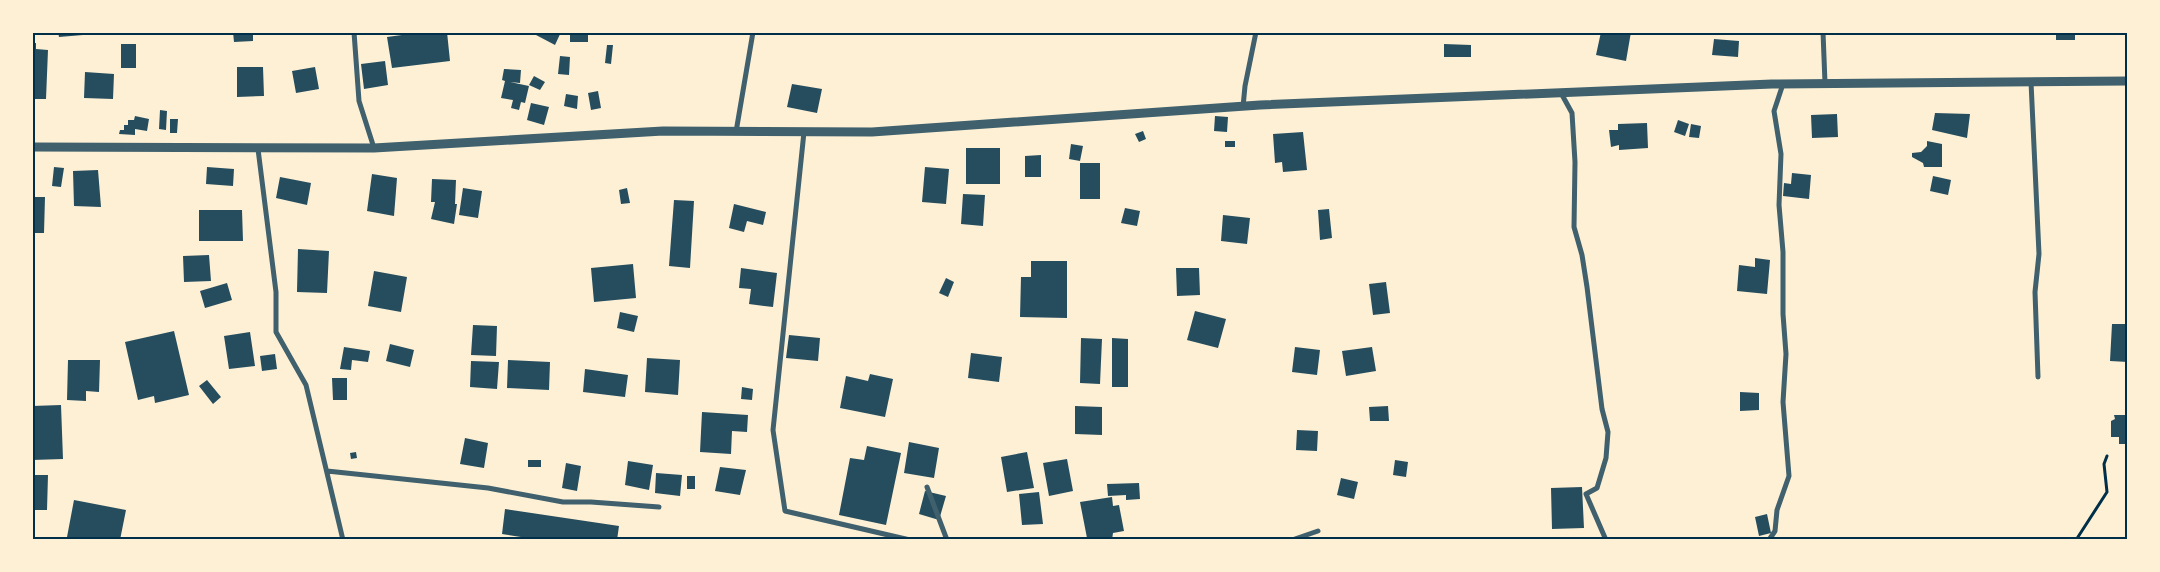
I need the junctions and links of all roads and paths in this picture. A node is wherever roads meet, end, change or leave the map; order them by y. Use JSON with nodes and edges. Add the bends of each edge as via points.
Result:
{"nodes":[{"id":1,"x":354,"y":32,"type":"edge"},
{"id":2,"x":753,"y":32,"type":"edge"},
{"id":3,"x":1256,"y":32,"type":"edge"},
{"id":4,"x":1823,"y":32,"type":"edge"},
{"id":5,"x":2128,"y":81,"type":"edge"},
{"id":6,"x":2031,"y":82,"type":"junction"},
{"id":7,"x":1825,"y":83,"type":"junction"},
{"id":8,"x":1784,"y":84,"type":"junction"},
{"id":9,"x":1561,"y":93,"type":"junction"},
{"id":10,"x":1243,"y":106,"type":"junction"},
{"id":11,"x":736,"y":132,"type":"junction"},
{"id":12,"x":804,"y":132,"type":"junction"},
{"id":13,"x":32,"y":147,"type":"edge"},
{"id":14,"x":374,"y":148,"type":"junction"},
{"id":15,"x":258,"y":149,"type":"junction"},
{"id":16,"x":2038,"y":377,"type":"dead end"},
{"id":17,"x":2107,"y":456,"type":"dead end"},
{"id":18,"x":327,"y":471,"type":"junction"},
{"id":19,"x":927,"y":486,"type":"dead end"},
{"id":20,"x":659,"y":507,"type":"dead end"},
{"id":21,"x":1318,"y":531,"type":"dead end"},
{"id":22,"x":343,"y":540,"type":"edge"},
{"id":23,"x":910,"y":540,"type":"edge"},
{"id":24,"x":947,"y":540,"type":"edge"},
{"id":25,"x":1292,"y":540,"type":"edge"},
{"id":26,"x":1606,"y":540,"type":"edge"},
{"id":27,"x":1769,"y":540,"type":"edge"},
{"id":28,"x":2076,"y":540,"type":"edge"}],
"edges":[{"from":1,"to":14,"type":"street","via":[[359,101]]},
{"from":2,"to":11,"type":"street"},
{"from":3,"to":10,"type":"street"},
{"from":4,"to":7,"type":"street"},
{"from":5,"to":6,"type":"street"},
{"from":6,"to":7,"type":"street"},
{"from":6,"to":16,"type":"street","via":[[2039,254],[2035,292]]},
{"from":7,"to":8,"type":"street"},
{"from":8,"to":9,"type":"street"},
{"from":8,"to":27,"type":"street","via":[[1774,111],[1781,154],[1779,205],[1786,354],[1783,402],[1789,476],[1776,510],[1775,531]]},
{"from":9,"to":10,"type":"street"},
{"from":9,"to":26,"type":"street","via":[[1572,113],[1575,162],[1573,220],[1588,287],[1602,409],[1608,432],[1606,458],[1597,488],[1586,494]]},
{"from":10,"to":12,"type":"street","via":[[872,132]]},
{"from":11,"to":12,"type":"street"},
{"from":11,"to":14,"type":"street","via":[[663,131]]},
{"from":12,"to":23,"type":"street","via":[[773,430],[786,511]]},
{"from":13,"to":15,"type":"street"},
{"from":14,"to":15,"type":"street"},
{"from":15,"to":18,"type":"street","via":[[276,292],[276,332],[306,385]]},
{"from":17,"to":28,"type":"path","via":[[2104,464],[2107,492]]},
{"from":18,"to":20,"type":"street","via":[[488,488],[563,502]]},
{"from":18,"to":22,"type":"street"},
{"from":19,"to":24,"type":"street"},
{"from":21,"to":25,"type":"street"}]}
